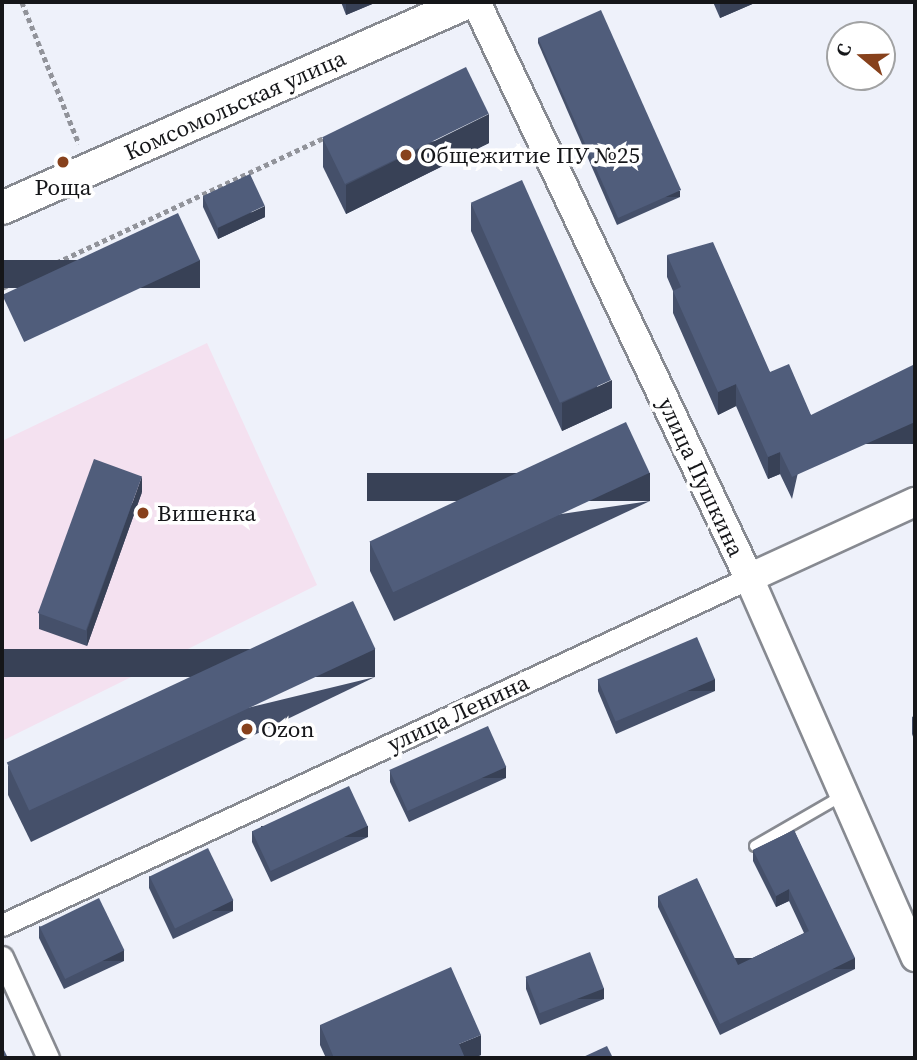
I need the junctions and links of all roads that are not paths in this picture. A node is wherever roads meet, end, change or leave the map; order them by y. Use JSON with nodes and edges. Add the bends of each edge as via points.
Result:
{"nodes":[{"id":1,"x":468,"y":2,"type":"edge"},
{"id":2,"x":476,"y":2,"type":"edge"},
{"id":3,"x":2,"y":208,"type":"edge"},
{"id":4,"x":915,"y":502,"type":"edge"},
{"id":5,"x":749,"y":578,"type":"junction"},
{"id":6,"x":845,"y":801,"type":"junction"},
{"id":7,"x":755,"y":846,"type":"edge"},
{"id":8,"x":2,"y":925,"type":"edge"},
{"id":9,"x":2,"y":957,"type":"edge"},
{"id":10,"x":915,"y":957,"type":"edge"},
{"id":11,"x":48,"y":1058,"type":"edge"}],
"edges":[{"from":1,"to":3,"type":"main road","name":"Комсомольская улица"},
{"from":2,"to":5,"type":"street","name":"улица Пушкина"},
{"from":4,"to":5,"type":"street","name":"улица Ленина"},
{"from":5,"to":6,"type":"street","name":"улица Пушкина"},
{"from":5,"to":8,"type":"street","name":"улица Ленина"},
{"from":6,"to":7,"type":"lane","via":[[832,801]]},
{"from":6,"to":10,"type":"street","name":"улица Пушкина"},
{"from":9,"to":11,"type":"street"}]}
